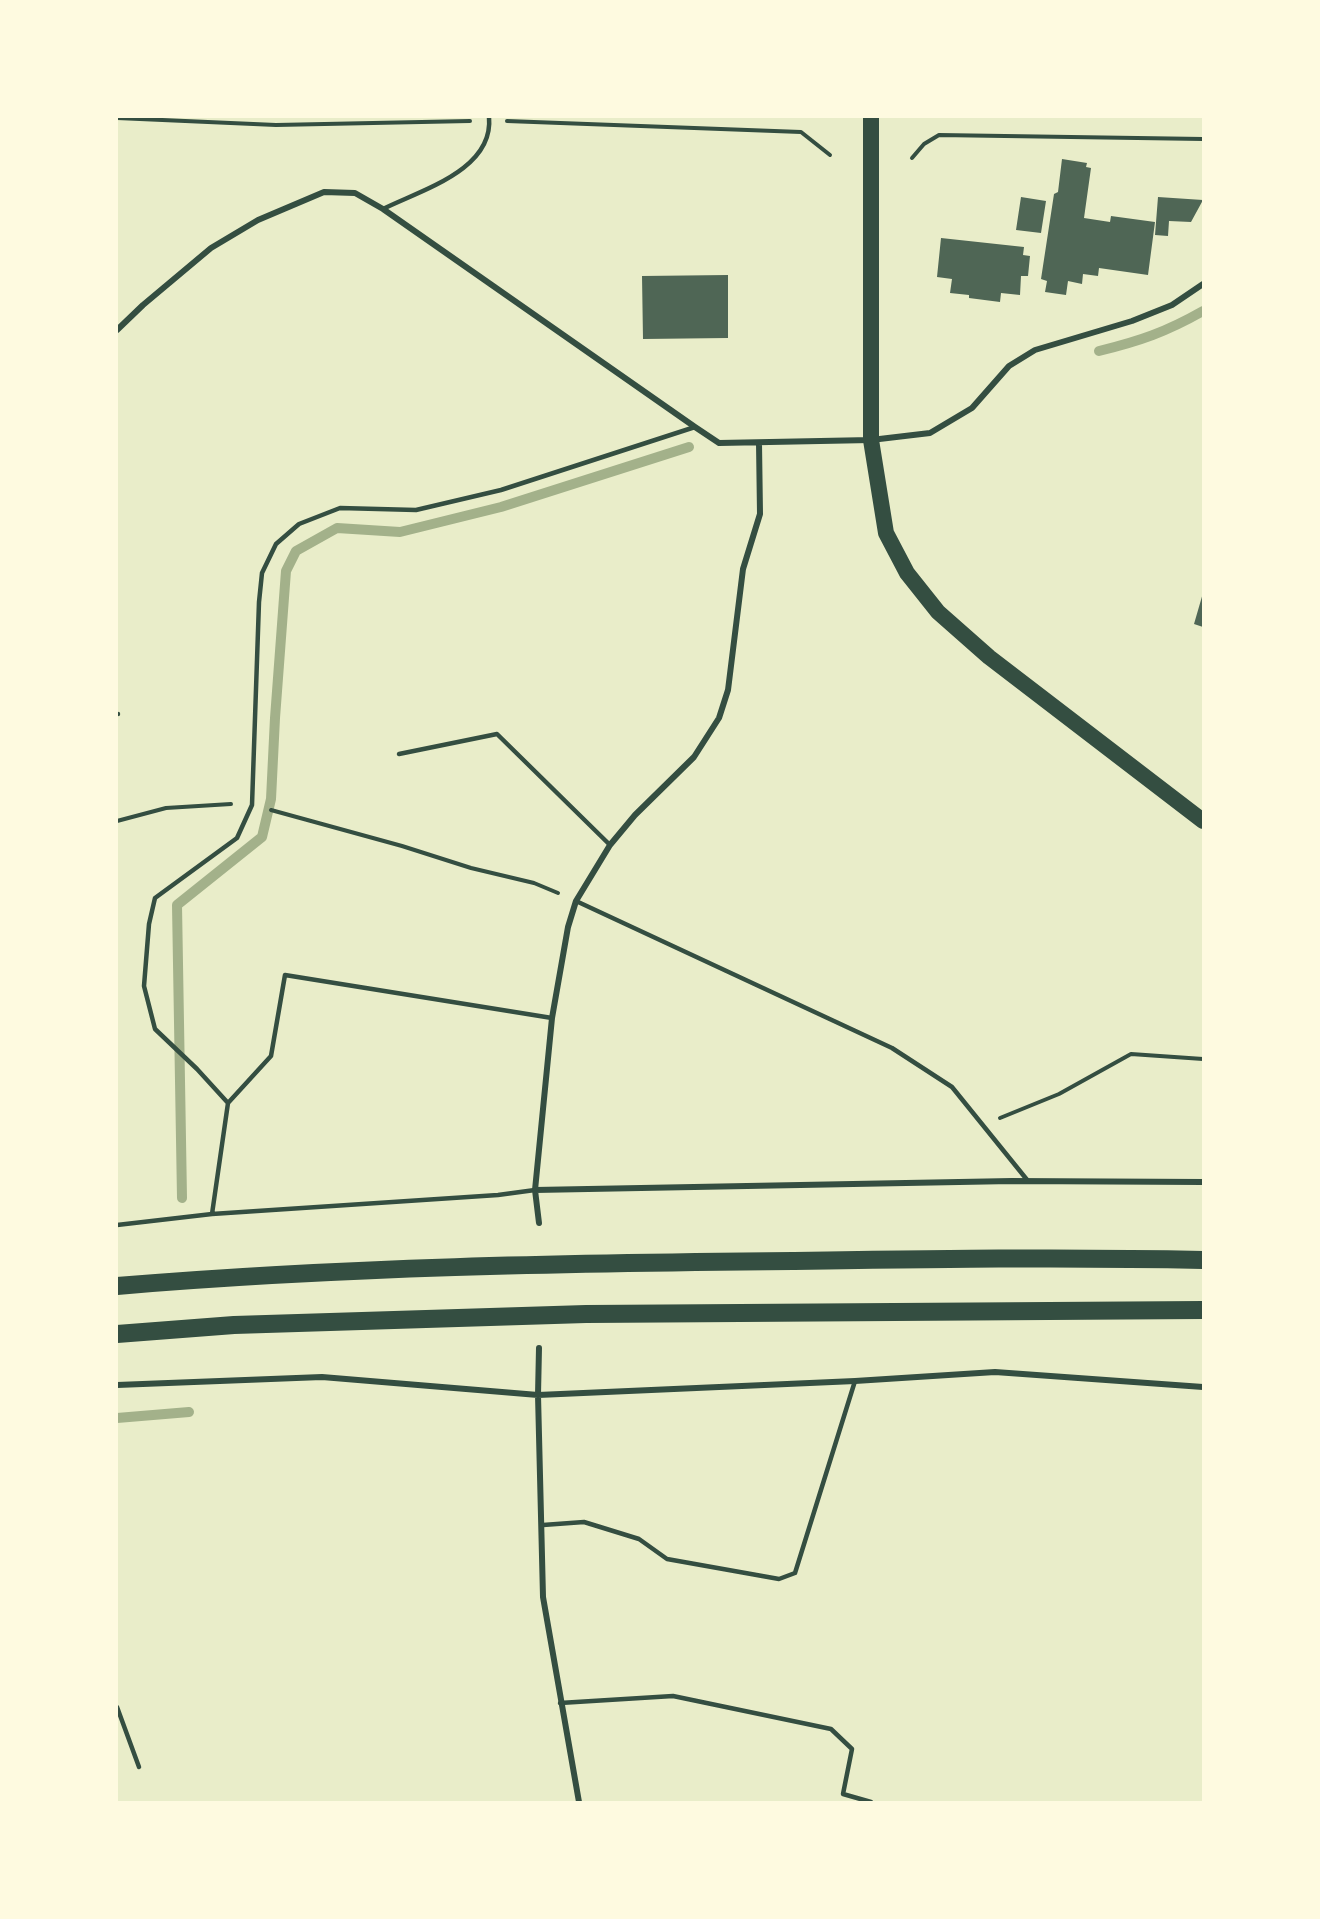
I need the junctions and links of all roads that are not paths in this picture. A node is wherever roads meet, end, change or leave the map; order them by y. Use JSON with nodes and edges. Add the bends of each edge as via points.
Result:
{"nodes":[{"id":1,"x":489,"y":117,"type":"edge"},
{"id":2,"x":871,"y":117,"type":"edge"},
{"id":3,"x":383,"y":208,"type":"junction"},
{"id":4,"x":1203,"y":284,"type":"edge"},
{"id":5,"x":117,"y":330,"type":"edge"},
{"id":6,"x":695,"y":427,"type":"junction"},
{"id":7,"x":871,"y":440,"type":"junction"},
{"id":8,"x":759,"y":443,"type":"junction"},
{"id":9,"x":399,"y":754,"type":"dead end"},
{"id":10,"x":1203,"y":821,"type":"edge"},
{"id":11,"x":610,"y":845,"type":"junction"},
{"id":12,"x":576,"y":901,"type":"junction"},
{"id":13,"x":552,"y":1018,"type":"junction"},
{"id":14,"x":228,"y":1103,"type":"junction"},
{"id":15,"x":1028,"y":1181,"type":"junction"},
{"id":16,"x":1203,"y":1182,"type":"edge"},
{"id":17,"x":535,"y":1190,"type":"junction"},
{"id":18,"x":212,"y":1214,"type":"junction"},
{"id":19,"x":539,"y":1223,"type":"dead end"},
{"id":20,"x":117,"y":1225,"type":"edge"},
{"id":21,"x":1203,"y":1260,"type":"edge"},
{"id":22,"x":117,"y":1286,"type":"edge"},
{"id":23,"x":1203,"y":1310,"type":"edge"},
{"id":24,"x":117,"y":1334,"type":"edge"},
{"id":25,"x":539,"y":1348,"type":"dead end"},
{"id":26,"x":855,"y":1381,"type":"junction"},
{"id":27,"x":117,"y":1385,"type":"edge"},
{"id":28,"x":1203,"y":1387,"type":"edge"},
{"id":29,"x":538,"y":1395,"type":"junction"},
{"id":30,"x":543,"y":1526,"type":"junction"},
{"id":31,"x":560,"y":1703,"type":"junction"},
{"id":32,"x":117,"y":1707,"type":"edge"},
{"id":33,"x":139,"y":1767,"type":"dead end"},
{"id":34,"x":579,"y":1802,"type":"edge"},
{"id":35,"x":871,"y":1802,"type":"edge"}],
"edges":[{"from":1,"to":3,"type":"lane","via":[[484,144],[474,160],[457,173]]},
{"from":2,"to":7,"type":"highway"},
{"from":3,"to":5,"type":"street","via":[[355,193],[324,192],[258,220],[211,248]]},
{"from":3,"to":6,"type":"street"},
{"from":4,"to":7,"type":"street","via":[[1172,305],[1132,321],[1035,350],[1009,366],[972,408],[930,433]]},
{"from":6,"to":8,"type":"street","via":[[719,442]]},
{"from":6,"to":14,"type":"lane","via":[[501,490],[426,508],[340,508],[299,524],[276,544],[262,573],[259,602],[252,805],[237,838],[155,898],[149,924],[144,986],[155,1029]]},
{"from":7,"to":8,"type":"street"},
{"from":7,"to":10,"type":"highway","via":[[886,533],[907,573],[938,612],[989,657]]},
{"from":8,"to":11,"type":"street","via":[[760,514],[743,569],[728,690],[719,718],[694,757]]},
{"from":9,"to":11,"type":"lane","via":[[497,734]]},
{"from":11,"to":12,"type":"street"},
{"from":12,"to":13,"type":"street"},
{"from":12,"to":15,"type":"lane","via":[[892,1048],[952,1087]]},
{"from":13,"to":14,"type":"lane","via":[[285,975],[271,1056]]},
{"from":13,"to":17,"type":"street"},
{"from":14,"to":18,"type":"lane"},
{"from":15,"to":16,"type":"street"},
{"from":15,"to":17,"type":"street"},
{"from":17,"to":18,"type":"lane"},
{"from":17,"to":19,"type":"street"},
{"from":18,"to":20,"type":"lane"},
{"from":21,"to":22,"type":"highway","via":[[577,1262]]},
{"from":23,"to":24,"type":"highway","via":[[586,1314],[234,1325]]},
{"from":25,"to":29,"type":"street"},
{"from":26,"to":28,"type":"street","via":[[995,1372]]},
{"from":26,"to":29,"type":"street"},
{"from":26,"to":30,"type":"lane","via":[[795,1573],[779,1579],[667,1559],[639,1539],[584,1522]]},
{"from":27,"to":29,"type":"street","via":[[322,1377]]},
{"from":29,"to":30,"type":"street"},
{"from":30,"to":31,"type":"street","via":[[543,1596]]},
{"from":31,"to":34,"type":"street"},
{"from":31,"to":35,"type":"lane","via":[[673,1696],[831,1729],[852,1749],[843,1794]]},
{"from":32,"to":33,"type":"lane"}]}
